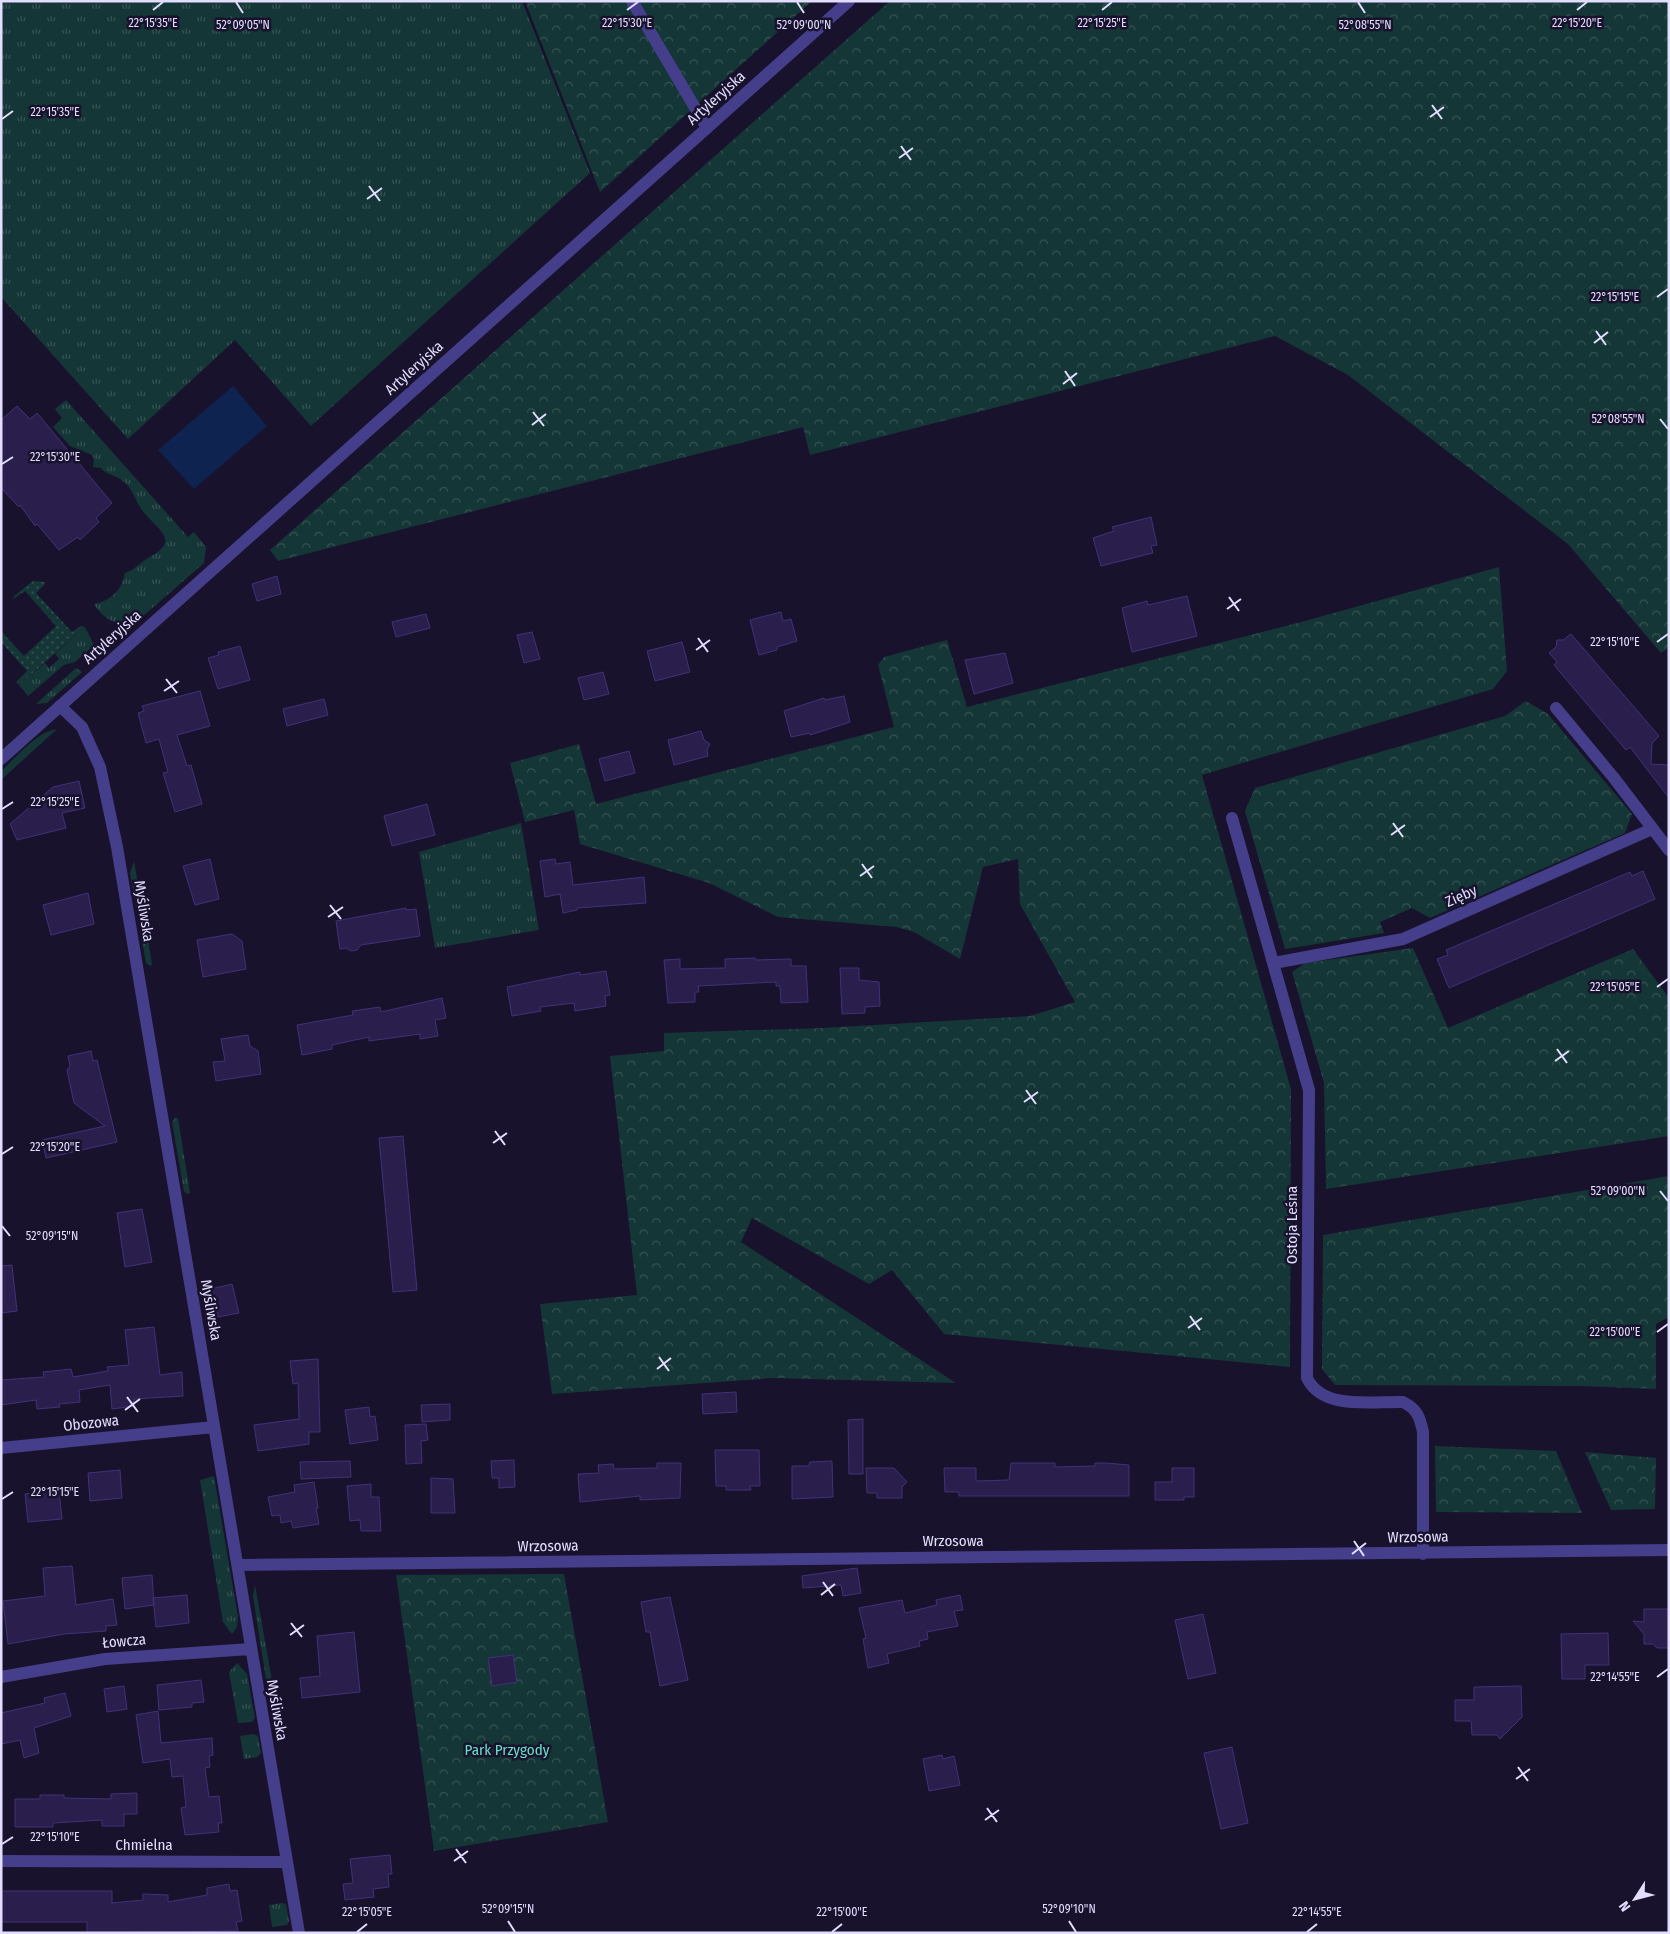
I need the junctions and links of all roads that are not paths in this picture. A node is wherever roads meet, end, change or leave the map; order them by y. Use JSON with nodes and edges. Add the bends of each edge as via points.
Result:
{"nodes":[{"id":1,"x":632,"y":1,"type":"edge"},
{"id":2,"x":849,"y":1,"type":"edge"},
{"id":3,"x":707,"y":128,"type":"junction"},
{"id":4,"x":60,"y":706,"type":"junction"},
{"id":5,"x":1556,"y":708,"type":"dead end"},
{"id":6,"x":1,"y":759,"type":"edge"},
{"id":7,"x":1232,"y":818,"type":"dead end"},
{"id":8,"x":1652,"y":829,"type":"junction"},
{"id":9,"x":1669,"y":850,"type":"edge"},
{"id":10,"x":1274,"y":962,"type":"junction"},
{"id":11,"x":214,"y":1427,"type":"junction"},
{"id":12,"x":1,"y":1448,"type":"edge"},
{"id":13,"x":1669,"y":1550,"type":"edge"},
{"id":14,"x":1423,"y":1554,"type":"junction"},
{"id":15,"x":238,"y":1565,"type":"junction"},
{"id":16,"x":250,"y":1649,"type":"junction"},
{"id":17,"x":1,"y":1677,"type":"edge"},
{"id":18,"x":1,"y":1860,"type":"edge"},
{"id":19,"x":286,"y":1862,"type":"junction"},
{"id":20,"x":299,"y":1933,"type":"edge"}],
"edges":[{"from":1,"to":3,"type":"street"},
{"from":2,"to":3,"type":"street","name":"Artyleryjska"},
{"from":3,"to":4,"type":"street","name":"Artyleryjska"},
{"from":4,"to":6,"type":"street","name":"Artyleryjska"},
{"from":4,"to":11,"type":"street","name":"Myśliwska","via":[[82,727],[100,767],[118,847]]},
{"from":5,"to":8,"type":"street"},
{"from":7,"to":10,"type":"street","name":"Ostoja Leśna"},
{"from":8,"to":9,"type":"street"},
{"from":8,"to":10,"type":"street","name":"Zięby","via":[[1403,939]]},
{"from":10,"to":14,"type":"street","name":"Ostoja Leśna","via":[[1309,1090],[1307,1378],[1317,1393],[1327,1398],[1403,1402],[1420,1417],[1423,1432]]},
{"from":11,"to":12,"type":"street","name":"Obozowa"},
{"from":11,"to":15,"type":"street","name":"Myśliwska"},
{"from":13,"to":14,"type":"street","name":"Wrzosowa"},
{"from":14,"to":15,"type":"street","name":"Wrzosowa"},
{"from":15,"to":16,"type":"street","name":"Myśliwska"},
{"from":16,"to":17,"type":"street","name":"Łowcza","via":[[104,1658]]},
{"from":16,"to":19,"type":"street","name":"Myśliwska"},
{"from":18,"to":19,"type":"street","name":"Chmielna"},
{"from":19,"to":20,"type":"street","name":"Myśliwska"}]}
